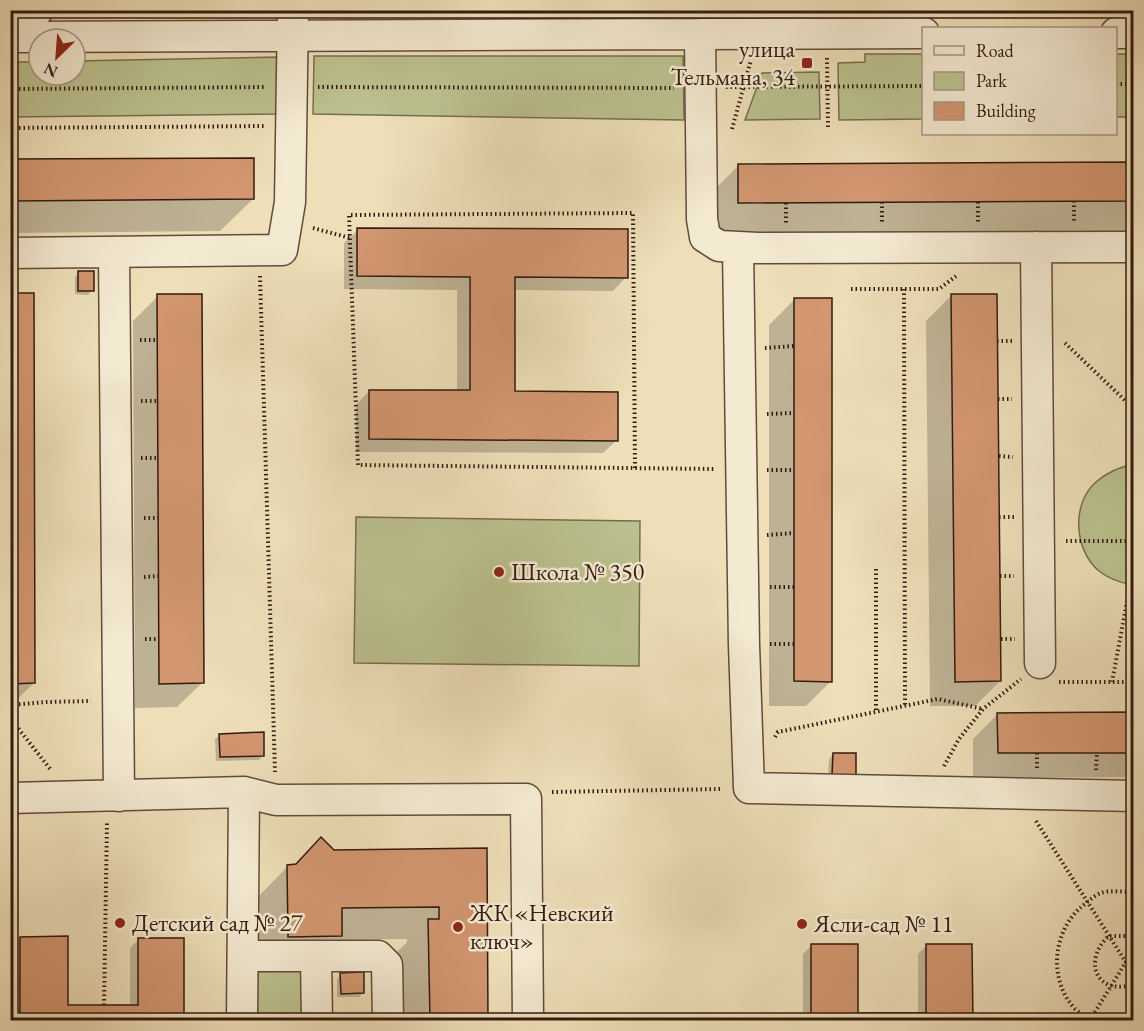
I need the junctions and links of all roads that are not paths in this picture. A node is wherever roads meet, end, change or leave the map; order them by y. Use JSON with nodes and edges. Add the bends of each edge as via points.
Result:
{"nodes":[{"id":1,"x":10,"y":10,"type":"edge"},
{"id":2,"x":38,"y":10,"type":"edge"},
{"id":3,"x":523,"y":22,"type":"edge"},
{"id":4,"x":885,"y":22,"type":"edge"},
{"id":5,"x":293,"y":23,"type":"edge"},
{"id":6,"x":922,"y":32,"type":"edge"},
{"id":7,"x":1117,"y":33,"type":"edge"},
{"id":8,"x":1134,"y":33,"type":"edge"},
{"id":9,"x":700,"y":34,"type":"junction"},
{"id":10,"x":10,"y":37,"type":"edge"},
{"id":11,"x":1036,"y":247,"type":"junction"},
{"id":12,"x":1134,"y":247,"type":"edge"},
{"id":13,"x":738,"y":248,"type":"junction"},
{"id":14,"x":10,"y":253,"type":"edge"},
{"id":15,"x":114,"y":253,"type":"junction"},
{"id":16,"x":1040,"y":676,"type":"road end"},
{"id":17,"x":244,"y":792,"type":"junction"},
{"id":18,"x":113,"y":796,"type":"junction"},
{"id":19,"x":1134,"y":796,"type":"edge"},
{"id":20,"x":10,"y":798,"type":"edge"},
{"id":21,"x":243,"y":956,"type":"junction"},
{"id":22,"x":316,"y":956,"type":"junction"},
{"id":23,"x":242,"y":1020,"type":"edge"},
{"id":24,"x":317,"y":1020,"type":"edge"},
{"id":25,"x":388,"y":1020,"type":"edge"},
{"id":26,"x":528,"y":1020,"type":"edge"}],
"edges":[{"from":1,"to":2,"type":"street"},
{"from":3,"to":5,"type":"street"},
{"from":3,"to":9,"type":"street"},
{"from":4,"to":6,"type":"street"},
{"from":4,"to":9,"type":"street"},
{"from":5,"to":10,"type":"street"},
{"from":5,"to":15,"type":"street","via":[[290,202],[282,250]]},
{"from":7,"to":8,"type":"street"},
{"from":9,"to":13,"type":"street","via":[[705,237],[719,246]]},
{"from":11,"to":12,"type":"street"},
{"from":11,"to":13,"type":"street"},
{"from":11,"to":16,"type":"street"},
{"from":13,"to":19,"type":"street","via":[[749,788]]},
{"from":14,"to":15,"type":"street"},
{"from":15,"to":18,"type":"street","via":[[118,701]]},
{"from":17,"to":18,"type":"street"},
{"from":17,"to":21,"type":"street"},
{"from":17,"to":26,"type":"street","via":[[276,800],[526,799]]},
{"from":18,"to":20,"type":"street"},
{"from":21,"to":22,"type":"street"},
{"from":21,"to":23,"type":"street"},
{"from":22,"to":24,"type":"street"},
{"from":22,"to":25,"type":"street","via":[[378,956],[387,965]]}]}
